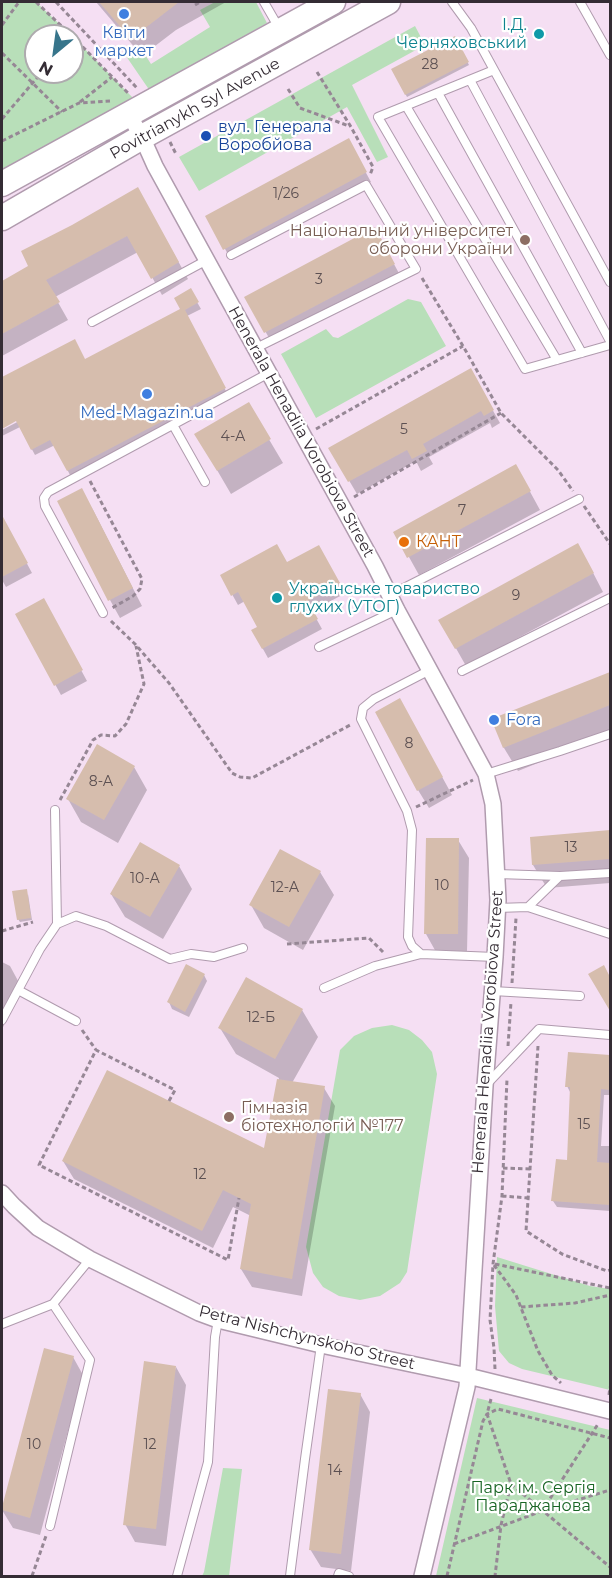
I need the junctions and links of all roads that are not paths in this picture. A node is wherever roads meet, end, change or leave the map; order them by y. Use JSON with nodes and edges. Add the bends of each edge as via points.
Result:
{"nodes":[{"id":1,"x":264,"y":2,"type":"edge"},
{"id":2,"x":332,"y":2,"type":"edge"},
{"id":3,"x":388,"y":2,"type":"edge"},
{"id":4,"x":452,"y":2,"type":"edge"},
{"id":5,"x":580,"y":2,"type":"edge"},
{"id":6,"x":280,"y":29,"type":"junction"},
{"id":7,"x":610,"y":56,"type":"edge"},
{"id":8,"x":494,"y":70,"type":"junction"},
{"id":9,"x":470,"y":80,"type":"junction"},
{"id":10,"x":438,"y":93,"type":"junction"},
{"id":11,"x":130,"y":104,"type":"junction"},
{"id":12,"x":406,"y":106,"type":"junction"},
{"id":13,"x":142,"y":137,"type":"junction"},
{"id":14,"x":2,"y":184,"type":"edge"},
{"id":15,"x":2,"y":218,"type":"edge"},
{"id":16,"x":231,"y":255,"type":"dead end"},
{"id":17,"x":207,"y":260,"type":"junction"},
{"id":18,"x":610,"y":282,"type":"edge"},
{"id":19,"x":92,"y":322,"type":"dead end"},
{"id":20,"x":610,"y":343,"type":"edge"},
{"id":21,"x":255,"y":348,"type":"junction"},
{"id":22,"x":582,"y":353,"type":"junction"},
{"id":23,"x":557,"y":360,"type":"junction"},
{"id":24,"x":269,"y":373,"type":"junction"},
{"id":25,"x":172,"y":425,"type":"junction"},
{"id":26,"x":205,"y":483,"type":"dead end"},
{"id":27,"x":579,"y":499,"type":"road end"},
{"id":28,"x":390,"y":595,"type":"junction"},
{"id":29,"x":610,"y":598,"type":"edge"},
{"id":30,"x":397,"y":610,"type":"junction"},
{"id":31,"x":103,"y":613,"type":"road end"},
{"id":32,"x":319,"y":647,"type":"dead end"},
{"id":33,"x":430,"y":670,"type":"junction"},
{"id":34,"x":462,"y":671,"type":"dead end"},
{"id":35,"x":610,"y":734,"type":"edge"},
{"id":36,"x":486,"y":774,"type":"junction"},
{"id":37,"x":55,"y":810,"type":"road end"},
{"id":38,"x":610,"y":873,"type":"edge"},
{"id":39,"x":497,"y":874,"type":"junction"},
{"id":40,"x":560,"y":876,"type":"junction"},
{"id":41,"x":528,"y":907,"type":"junction"},
{"id":42,"x":497,"y":908,"type":"junction"},
{"id":43,"x":57,"y":924,"type":"junction"},
{"id":44,"x":610,"y":934,"type":"edge"},
{"id":45,"x":243,"y":948,"type":"dead end"},
{"id":46,"x":421,"y":954,"type":"junction"},
{"id":47,"x":495,"y":957,"type":"junction"},
{"id":48,"x":324,"y":988,"type":"dead end"},
{"id":49,"x":18,"y":990,"type":"junction"},
{"id":50,"x":493,"y":991,"type":"junction"},
{"id":51,"x":580,"y":996,"type":"dead end"},
{"id":52,"x":2,"y":1020,"type":"edge"},
{"id":53,"x":76,"y":1021,"type":"road end"},
{"id":54,"x":610,"y":1035,"type":"edge"},
{"id":55,"x":485,"y":1086,"type":"junction"},
{"id":56,"x":2,"y":1193,"type":"edge"},
{"id":57,"x":90,"y":1259,"type":"junction"},
{"id":58,"x":53,"y":1304,"type":"junction"},
{"id":59,"x":218,"y":1320,"type":"junction"},
{"id":60,"x":2,"y":1324,"type":"edge"},
{"id":61,"x":321,"y":1345,"type":"junction"},
{"id":62,"x":468,"y":1376,"type":"junction"},
{"id":63,"x":609,"y":1404,"type":"edge"},
{"id":64,"x":50,"y":1526,"type":"road end"},
{"id":65,"x":177,"y":1576,"type":"edge"},
{"id":66,"x":290,"y":1576,"type":"edge"},
{"id":67,"x":338,"y":1576,"type":"edge"},
{"id":68,"x":349,"y":1576,"type":"edge"},
{"id":69,"x":422,"y":1576,"type":"edge"}],
"edges":[{"from":1,"to":6,"type":"lane"},
{"from":2,"to":6,"type":"main road","name":"Povitrianykh Syl Avenue"},
{"from":3,"to":13,"type":"main road","name":"Povitrianykh Syl Avenue"},
{"from":4,"to":8,"type":"lane"},
{"from":5,"to":7,"type":"lane"},
{"from":6,"to":11,"type":"main road","name":"Povitrianykh Syl Avenue"},
{"from":8,"to":9,"type":"lane"},
{"from":8,"to":18,"type":"lane"},
{"from":9,"to":10,"type":"lane"},
{"from":9,"to":20,"type":"lane"},
{"from":10,"to":12,"type":"lane"},
{"from":10,"to":22,"type":"lane"},
{"from":11,"to":13,"type":"street","name":"Henerala Henadiia Vorobiova Street"},
{"from":11,"to":14,"type":"main road","name":"Povitrianykh Syl Avenue"},
{"from":12,"to":23,"type":"lane"},
{"from":12,"to":23,"type":"lane","via":[[378,117],[525,369]]},
{"from":13,"to":15,"type":"main road","name":"Povitrianykh Syl Avenue"},
{"from":13,"to":17,"type":"street","name":"Henerala Henadiia Vorobiova Street"},
{"from":16,"to":21,"type":"lane","via":[[366,184],[416,269]]},
{"from":17,"to":19,"type":"lane"},
{"from":17,"to":21,"type":"street","name":"Henerala Henadiia Vorobiova Street"},
{"from":20,"to":22,"type":"lane"},
{"from":21,"to":24,"type":"street","name":"Henerala Henadiia Vorobiova Street"},
{"from":22,"to":23,"type":"lane"},
{"from":24,"to":25,"type":"lane"},
{"from":24,"to":28,"type":"street","name":"Henerala Henadiia Vorobiova Street"},
{"from":25,"to":26,"type":"lane"},
{"from":25,"to":31,"type":"lane","via":[[48,492],[44,498]]},
{"from":27,"to":28,"type":"lane"},
{"from":28,"to":30,"type":"street","name":"Henerala Henadiia Vorobiova Street"},
{"from":29,"to":34,"type":"lane"},
{"from":30,"to":32,"type":"lane"},
{"from":30,"to":33,"type":"street","name":"Henerala Henadiia Vorobiova Street"},
{"from":33,"to":36,"type":"street","name":"Henerala Henadiia Vorobiova Street"},
{"from":33,"to":46,"type":"lane","via":[[374,699],[363,708],[361,719],[412,830],[408,937]]},
{"from":35,"to":36,"type":"lane"},
{"from":36,"to":39,"type":"street","name":"Henerala Henadiia Vorobiova Street","via":[[493,804]]},
{"from":37,"to":43,"type":"lane"},
{"from":38,"to":40,"type":"lane"},
{"from":39,"to":40,"type":"lane"},
{"from":39,"to":42,"type":"street","name":"Henerala Henadiia Vorobiova Street"},
{"from":40,"to":41,"type":"lane"},
{"from":41,"to":42,"type":"lane"},
{"from":41,"to":44,"type":"lane"},
{"from":42,"to":47,"type":"street","name":"Henerala Henadiia Vorobiova Street"},
{"from":43,"to":45,"type":"lane","via":[[76,916],[106,926],[170,959],[191,954],[214,957]]},
{"from":43,"to":49,"type":"lane"},
{"from":46,"to":47,"type":"lane"},
{"from":46,"to":48,"type":"lane","via":[[375,966]]},
{"from":47,"to":50,"type":"street","name":"Henerala Henadiia Vorobiova Street"},
{"from":49,"to":52,"type":"lane"},
{"from":49,"to":53,"type":"lane"},
{"from":50,"to":51,"type":"lane"},
{"from":50,"to":55,"type":"street","name":"Henerala Henadiia Vorobiova Street"},
{"from":54,"to":55,"type":"lane","via":[[539,1029]]},
{"from":55,"to":62,"type":"street","name":"Henerala Henadiia Vorobiova Street"},
{"from":56,"to":57,"type":"street","name":"Petra Nishchynskoho Street","via":[[38,1228]]},
{"from":57,"to":58,"type":"lane"},
{"from":57,"to":59,"type":"street","name":"Petra Nishchynskoho Street"},
{"from":58,"to":60,"type":"lane"},
{"from":58,"to":64,"type":"lane","via":[[90,1360]]},
{"from":59,"to":61,"type":"street","name":"Petra Nishchynskoho Street"},
{"from":59,"to":65,"type":"lane","via":[[208,1462]]},
{"from":61,"to":62,"type":"street","name":"Petra Nishchynskoho Street"},
{"from":61,"to":66,"type":"lane"},
{"from":62,"to":63,"type":"street","name":"Petra Nishchynskoho Street"},
{"from":62,"to":69,"type":"street","name":"Henerala Henadiia Vorobiova Street"},
{"from":67,"to":68,"type":"lane"}]}
